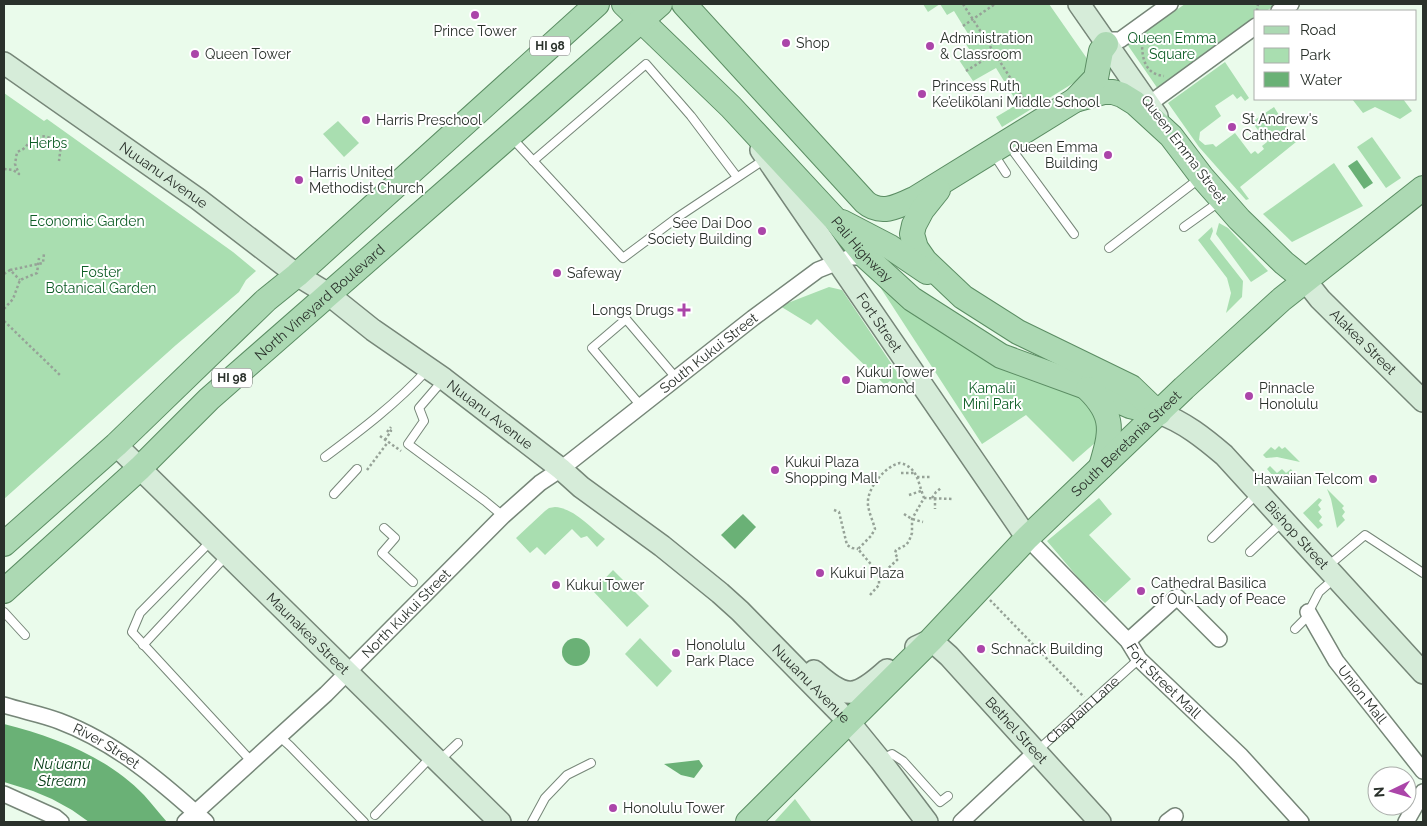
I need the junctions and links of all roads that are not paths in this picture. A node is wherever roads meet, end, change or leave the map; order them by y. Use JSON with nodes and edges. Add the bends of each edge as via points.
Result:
{"nodes":[{"id":1,"x":597,"y":4,"type":"edge"},
{"id":2,"x":660,"y":4,"type":"edge"},
{"id":3,"x":684,"y":4,"type":"edge"},
{"id":4,"x":1079,"y":4,"type":"edge"},
{"id":5,"x":1170,"y":4,"type":"edge"},
{"id":6,"x":632,"y":12,"type":"edge"},
{"id":7,"x":1254,"y":27,"type":"edge"},
{"id":8,"x":1106,"y":44,"type":"junction"},
{"id":9,"x":4,"y":63,"type":"edge"},
{"id":10,"x":1075,"y":100,"type":"junction"},
{"id":11,"x":1149,"y":104,"type":"junction"},
{"id":12,"x":731,"y":107,"type":"junction"},
{"id":13,"x":509,"y":135,"type":"junction"},
{"id":14,"x":1171,"y":136,"type":"junction"},
{"id":15,"x":999,"y":147,"type":"junction"},
{"id":16,"x":766,"y":158,"type":"junction"},
{"id":17,"x":533,"y":161,"type":"junction"},
{"id":18,"x":1006,"y":173,"type":"dead end"},
{"id":19,"x":738,"y":177,"type":"junction"},
{"id":20,"x":1202,"y":177,"type":"junction"},
{"id":21,"x":946,"y":180,"type":"junction"},
{"id":22,"x":1423,"y":188,"type":"edge"},
{"id":23,"x":1222,"y":200,"type":"junction"},
{"id":24,"x":834,"y":218,"type":"junction"},
{"id":25,"x":1184,"y":227,"type":"dead end"},
{"id":26,"x":1074,"y":234,"type":"dead end"},
{"id":27,"x":1109,"y":248,"type":"dead end"},
{"id":28,"x":866,"y":257,"type":"junction"},
{"id":29,"x":837,"y":262,"type":"junction"},
{"id":30,"x":297,"y":275,"type":"junction"},
{"id":31,"x":1305,"y":280,"type":"junction"},
{"id":32,"x":328,"y":294,"type":"junction"},
{"id":33,"x":963,"y":297,"type":"junction"},
{"id":34,"x":436,"y":374,"type":"junction"},
{"id":35,"x":677,"y":379,"type":"junction"},
{"id":36,"x":1086,"y":387,"type":"junction"},
{"id":37,"x":1423,"y":401,"type":"edge"},
{"id":38,"x":641,"y":406,"type":"junction"},
{"id":39,"x":1159,"y":413,"type":"junction"},
{"id":40,"x":116,"y":444,"type":"junction"},
{"id":41,"x":325,"y":458,"type":"dead end"},
{"id":42,"x":140,"y":468,"type":"junction"},
{"id":43,"x":357,"y":469,"type":"dead end"},
{"id":44,"x":1100,"y":469,"type":"junction"},
{"id":45,"x":561,"y":470,"type":"junction"},
{"id":46,"x":334,"y":494,"type":"dead end"},
{"id":47,"x":1257,"y":494,"type":"junction"},
{"id":48,"x":503,"y":516,"type":"junction"},
{"id":49,"x":1283,"y":521,"type":"junction"},
{"id":50,"x":384,"y":528,"type":"dead end"},
{"id":51,"x":1027,"y":538,"type":"junction"},
{"id":52,"x":1212,"y":538,"type":"dead end"},
{"id":53,"x":213,"y":539,"type":"junction"},
{"id":54,"x":4,"y":544,"type":"edge"},
{"id":55,"x":1250,"y":552,"type":"dead end"},
{"id":56,"x":227,"y":555,"type":"junction"},
{"id":57,"x":1330,"y":573,"type":"junction"},
{"id":58,"x":1423,"y":573,"type":"edge"},
{"id":59,"x":413,"y":582,"type":"dead end"},
{"id":60,"x":4,"y":591,"type":"edge"},
{"id":61,"x":4,"y":612,"type":"edge"},
{"id":62,"x":1308,"y":612,"type":"junction"},
{"id":63,"x":1295,"y":629,"type":"dead end"},
{"id":64,"x":25,"y":635,"type":"dead end"},
{"id":65,"x":1219,"y":639,"type":"dead end"},
{"id":66,"x":931,"y":640,"type":"junction"},
{"id":67,"x":1128,"y":641,"type":"junction"},
{"id":68,"x":143,"y":645,"type":"junction"},
{"id":69,"x":1139,"y":659,"type":"junction"},
{"id":70,"x":788,"y":661,"type":"junction"},
{"id":71,"x":348,"y":672,"type":"junction"},
{"id":72,"x":1423,"y":673,"type":"edge"},
{"id":73,"x":4,"y":705,"type":"edge"},
{"id":74,"x":849,"y":722,"type":"junction"},
{"id":75,"x":280,"y":737,"type":"junction"},
{"id":76,"x":458,"y":743,"type":"dead end"},
{"id":77,"x":1036,"y":752,"type":"junction"},
{"id":78,"x":435,"y":758,"type":"junction"},
{"id":79,"x":880,"y":760,"type":"junction"},
{"id":80,"x":252,"y":762,"type":"junction"},
{"id":81,"x":591,"y":763,"type":"dead end"},
{"id":82,"x":1423,"y":771,"type":"edge"},
{"id":83,"x":1423,"y":792,"type":"edge"},
{"id":84,"x":4,"y":794,"type":"edge"},
{"id":85,"x":948,"y":796,"type":"dead end"},
{"id":86,"x":375,"y":815,"type":"dead end"},
{"id":87,"x":195,"y":819,"type":"edge"},
{"id":88,"x":60,"y":822,"type":"edge"},
{"id":89,"x":364,"y":822,"type":"edge"},
{"id":90,"x":500,"y":822,"type":"edge"},
{"id":91,"x":532,"y":822,"type":"edge"},
{"id":92,"x":748,"y":822,"type":"edge"},
{"id":93,"x":927,"y":822,"type":"edge"},
{"id":94,"x":960,"y":822,"type":"edge"},
{"id":95,"x":1100,"y":822,"type":"edge"},
{"id":96,"x":1301,"y":822,"type":"edge"},
{"id":97,"x":1406,"y":822,"type":"edge"}],
"edges":[{"from":1,"to":30,"type":"main road","number":"HI 98"},
{"from":2,"to":6,"type":"main road","number":"HI 98"},
{"from":3,"to":21,"type":"main road","via":[[870,206],[879,209],[895,207]]},
{"from":4,"to":8,"type":"main road","name":"Queen Emma Street"},
{"from":5,"to":8,"type":"street","via":[[1120,40]]},
{"from":6,"to":12,"type":"main road","name":"Pali Highway"},
{"from":6,"to":13,"type":"main road","name":"North Vineyard Boulevard","number":"HI 98"},
{"from":7,"to":11,"type":"street"},
{"from":8,"to":10,"type":"main road","via":[[1101,50],[1096,78]]},
{"from":8,"to":11,"type":"main road","name":"Queen Emma Street"},
{"from":9,"to":30,"type":"main road","name":"Nuuanu Avenue","via":[[198,198]]},
{"from":10,"to":14,"type":"main road","via":[[1104,92],[1122,95]]},
{"from":10,"to":15,"type":"main road"},
{"from":11,"to":14,"type":"main road","name":"Queen Emma Street"},
{"from":12,"to":16,"type":"main road","name":"Fort Street"},
{"from":12,"to":24,"type":"main road","name":"Pali Highway"},
{"from":13,"to":17,"type":"lane"},
{"from":13,"to":32,"type":"main road","name":"North Vineyard Boulevard","number":"HI 98"},
{"from":14,"to":20,"type":"main road","name":"Queen Emma Street"},
{"from":15,"to":18,"type":"lane"},
{"from":15,"to":21,"type":"main road"},
{"from":15,"to":26,"type":"lane"},
{"from":16,"to":19,"type":"lane"},
{"from":16,"to":29,"type":"main road","name":"Fort Street"},
{"from":17,"to":19,"type":"lane","via":[[623,258]]},
{"from":17,"to":19,"type":"lane","via":[[646,64]]},
{"from":20,"to":23,"type":"main road","name":"Queen Emma Street"},
{"from":20,"to":27,"type":"lane"},
{"from":21,"to":33,"type":"main road","via":[[917,218],[913,241],[926,261]]},
{"from":22,"to":31,"type":"main road","name":"South Beretania Street"},
{"from":23,"to":25,"type":"lane"},
{"from":23,"to":31,"type":"main road","name":"Queen Emma Street"},
{"from":24,"to":28,"type":"main road","name":"Pali Highway"},
{"from":24,"to":33,"type":"main road","via":[[890,247]]},
{"from":28,"to":29,"type":"street","name":"South Kukui Street","via":[[851,257]]},
{"from":28,"to":36,"type":"main road","name":"Pali Highway","via":[[912,299],[1001,356]]},
{"from":29,"to":35,"type":"street","name":"South Kukui Street","via":[[818,270]]},
{"from":29,"to":51,"type":"main road","name":"Fort Street"},
{"from":30,"to":32,"type":"main road","name":"Nuuanu Avenue"},
{"from":30,"to":40,"type":"main road","number":"HI 98","via":[[266,300]]},
{"from":31,"to":37,"type":"main road","name":"Alakea Street","via":[[1320,299]]},
{"from":31,"to":39,"type":"main road","name":"South Beretania Street"},
{"from":32,"to":34,"type":"main road","name":"Nuuanu Avenue","via":[[372,330]]},
{"from":32,"to":42,"type":"main road","name":"North Vineyard Boulevard","number":"HI 98","via":[[209,399]]},
{"from":33,"to":39,"type":"main road","via":[[1018,332],[1131,387]]},
{"from":34,"to":41,"type":"lane","via":[[415,383]]},
{"from":34,"to":45,"type":"main road","name":"Nuuanu Avenue"},
{"from":34,"to":48,"type":"lane","via":[[419,408],[424,421],[408,444]]},
{"from":35,"to":38,"type":"street","name":"South Kukui Street"},
{"from":35,"to":38,"type":"lane","via":[[626,319],[592,348]]},
{"from":36,"to":39,"type":"main road","name":"Pali Highway","via":[[1130,406]]},
{"from":36,"to":44,"type":"main road","via":[[1101,402],[1108,421],[1110,438]]},
{"from":38,"to":45,"type":"street","name":"South Kukui Street"},
{"from":39,"to":44,"type":"main road","name":"South Beretania Street"},
{"from":39,"to":47,"type":"main road","name":"Bishop Street","via":[[1176,420],[1224,455]]},
{"from":40,"to":42,"type":"main road","name":"Maunakea Street"},
{"from":40,"to":54,"type":"main road","number":"HI 98"},
{"from":42,"to":53,"type":"main road","name":"Maunakea Street"},
{"from":42,"to":60,"type":"main road","name":"North Vineyard Boulevard","number":"HI 98"},
{"from":43,"to":46,"type":"lane"},
{"from":44,"to":51,"type":"main road","name":"South Beretania Street"},
{"from":45,"to":48,"type":"street","name":"North Kukui Street","via":[[540,483]]},
{"from":45,"to":70,"type":"main road","name":"Nuuanu Avenue","via":[[720,593]]},
{"from":47,"to":49,"type":"main road","name":"Bishop Street"},
{"from":47,"to":52,"type":"lane"},
{"from":48,"to":71,"type":"street","name":"North Kukui Street"},
{"from":49,"to":55,"type":"lane"},
{"from":49,"to":57,"type":"main road","name":"Bishop Street"},
{"from":50,"to":59,"type":"lane","via":[[395,538],[382,553]]},
{"from":51,"to":66,"type":"main road","name":"South Beretania Street"},
{"from":51,"to":67,"type":"street","name":"Fort Street Mall"},
{"from":53,"to":56,"type":"main road","name":"Maunakea Street"},
{"from":53,"to":68,"type":"lane","via":[[140,613],[132,632]]},
{"from":56,"to":68,"type":"lane"},
{"from":56,"to":71,"type":"main road","name":"Maunakea Street"},
{"from":57,"to":58,"type":"lane","via":[[1365,535]]},
{"from":57,"to":62,"type":"lane"},
{"from":57,"to":72,"type":"main road","name":"Bishop Street"},
{"from":61,"to":64,"type":"lane"},
{"from":62,"to":63,"type":"lane"},
{"from":62,"to":82,"type":"street","name":"Union Mall","via":[[1336,661]]},
{"from":65,"to":67,"type":"street","via":[[1177,597]]},
{"from":66,"to":70,"type":"main road","via":[[908,651],[868,687],[857,691],[840,690],[808,666]]},
{"from":66,"to":74,"type":"main road","name":"South Beretania Street"},
{"from":66,"to":77,"type":"main road","name":"Bethel Street"},
{"from":67,"to":69,"type":"street","name":"Fort Street Mall"},
{"from":68,"to":80,"type":"lane"},
{"from":69,"to":77,"type":"lane","name":"Chaplain Lane"},
{"from":69,"to":96,"type":"street","name":"Fort Street Mall","via":[[1240,756]]},
{"from":70,"to":74,"type":"main road","name":"Nuuanu Avenue"},
{"from":71,"to":75,"type":"street","name":"North Kukui Street"},
{"from":71,"to":78,"type":"main road","name":"Maunakea Street"},
{"from":73,"to":87,"type":"street","name":"River Street","via":[[59,720],[109,745],[138,763]]},
{"from":74,"to":79,"type":"main road","name":"Nuuanu Avenue"},
{"from":74,"to":92,"type":"main road","name":"South Beretania Street"},
{"from":75,"to":80,"type":"street","name":"North Kukui Street"},
{"from":75,"to":89,"type":"lane"},
{"from":76,"to":78,"type":"lane"},
{"from":77,"to":94,"type":"street","name":"Chaplain Lane"},
{"from":77,"to":95,"type":"main road","name":"Bethel Street"},
{"from":78,"to":86,"type":"lane"},
{"from":78,"to":90,"type":"main road","name":"Maunakea Street"},
{"from":79,"to":85,"type":"lane","via":[[892,754],[903,761],[940,802]]},
{"from":79,"to":93,"type":"main road","name":"Nuuanu Avenue"},
{"from":80,"to":87,"type":"street","name":"North Kukui Street"},
{"from":81,"to":91,"type":"lane","via":[[568,775],[545,798]]},
{"from":83,"to":97,"type":"street"},
{"from":84,"to":88,"type":"street"}]}
